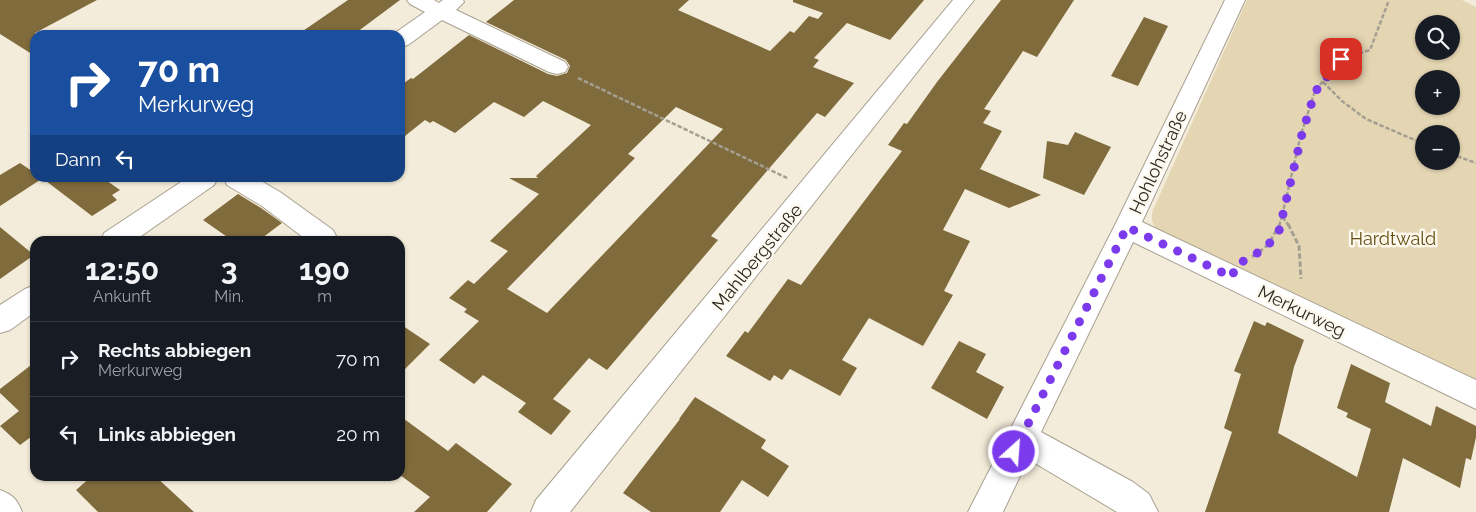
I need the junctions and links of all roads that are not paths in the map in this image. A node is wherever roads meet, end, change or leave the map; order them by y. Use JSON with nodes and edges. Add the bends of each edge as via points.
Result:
{"nodes":[{"id":1,"x":417,"y":0,"type":"edge"},
{"id":2,"x":964,"y":0,"type":"edge"},
{"id":3,"x":1234,"y":0,"type":"edge"},
{"id":4,"x":449,"y":6,"type":"edge"},
{"id":5,"x":405,"y":37,"type":"edge"},
{"id":6,"x":556,"y":67,"type":"road end"},
{"id":7,"x":199,"y":182,"type":"edge"},
{"id":8,"x":243,"y":182,"type":"edge"},
{"id":9,"x":1127,"y":227,"type":"junction"},
{"id":10,"x":121,"y":236,"type":"edge"},
{"id":11,"x":320,"y":236,"type":"edge"},
{"id":12,"x":30,"y":301,"type":"edge"},
{"id":13,"x":0,"y":322,"type":"edge"},
{"id":14,"x":1476,"y":395,"type":"edge"},
{"id":15,"x":1021,"y":438,"type":"junction"},
{"id":16,"x":0,"y":508,"type":"edge"},
{"id":17,"x":5,"y":512,"type":"edge"},
{"id":18,"x":548,"y":512,"type":"edge"},
{"id":19,"x":985,"y":512,"type":"edge"},
{"id":20,"x":1141,"y":512,"type":"edge"}],
"edges":[{"from":1,"to":4,"type":"street"},
{"from":2,"to":18,"type":"street","name":"Mahlbergstraße"},
{"from":3,"to":9,"type":"street","name":"Hohlohstraße"},
{"from":4,"to":5,"type":"street"},
{"from":4,"to":6,"type":"street"},
{"from":7,"to":10,"type":"street"},
{"from":8,"to":11,"type":"street"},
{"from":9,"to":14,"type":"street","name":"Merkurweg"},
{"from":9,"to":15,"type":"street","name":"Hohlohstraße"},
{"from":12,"to":13,"type":"street"},
{"from":15,"to":19,"type":"street","name":"Hohlohstraße"},
{"from":15,"to":20,"type":"street","via":[[1121,494]]},
{"from":16,"to":17,"type":"street"}]}
